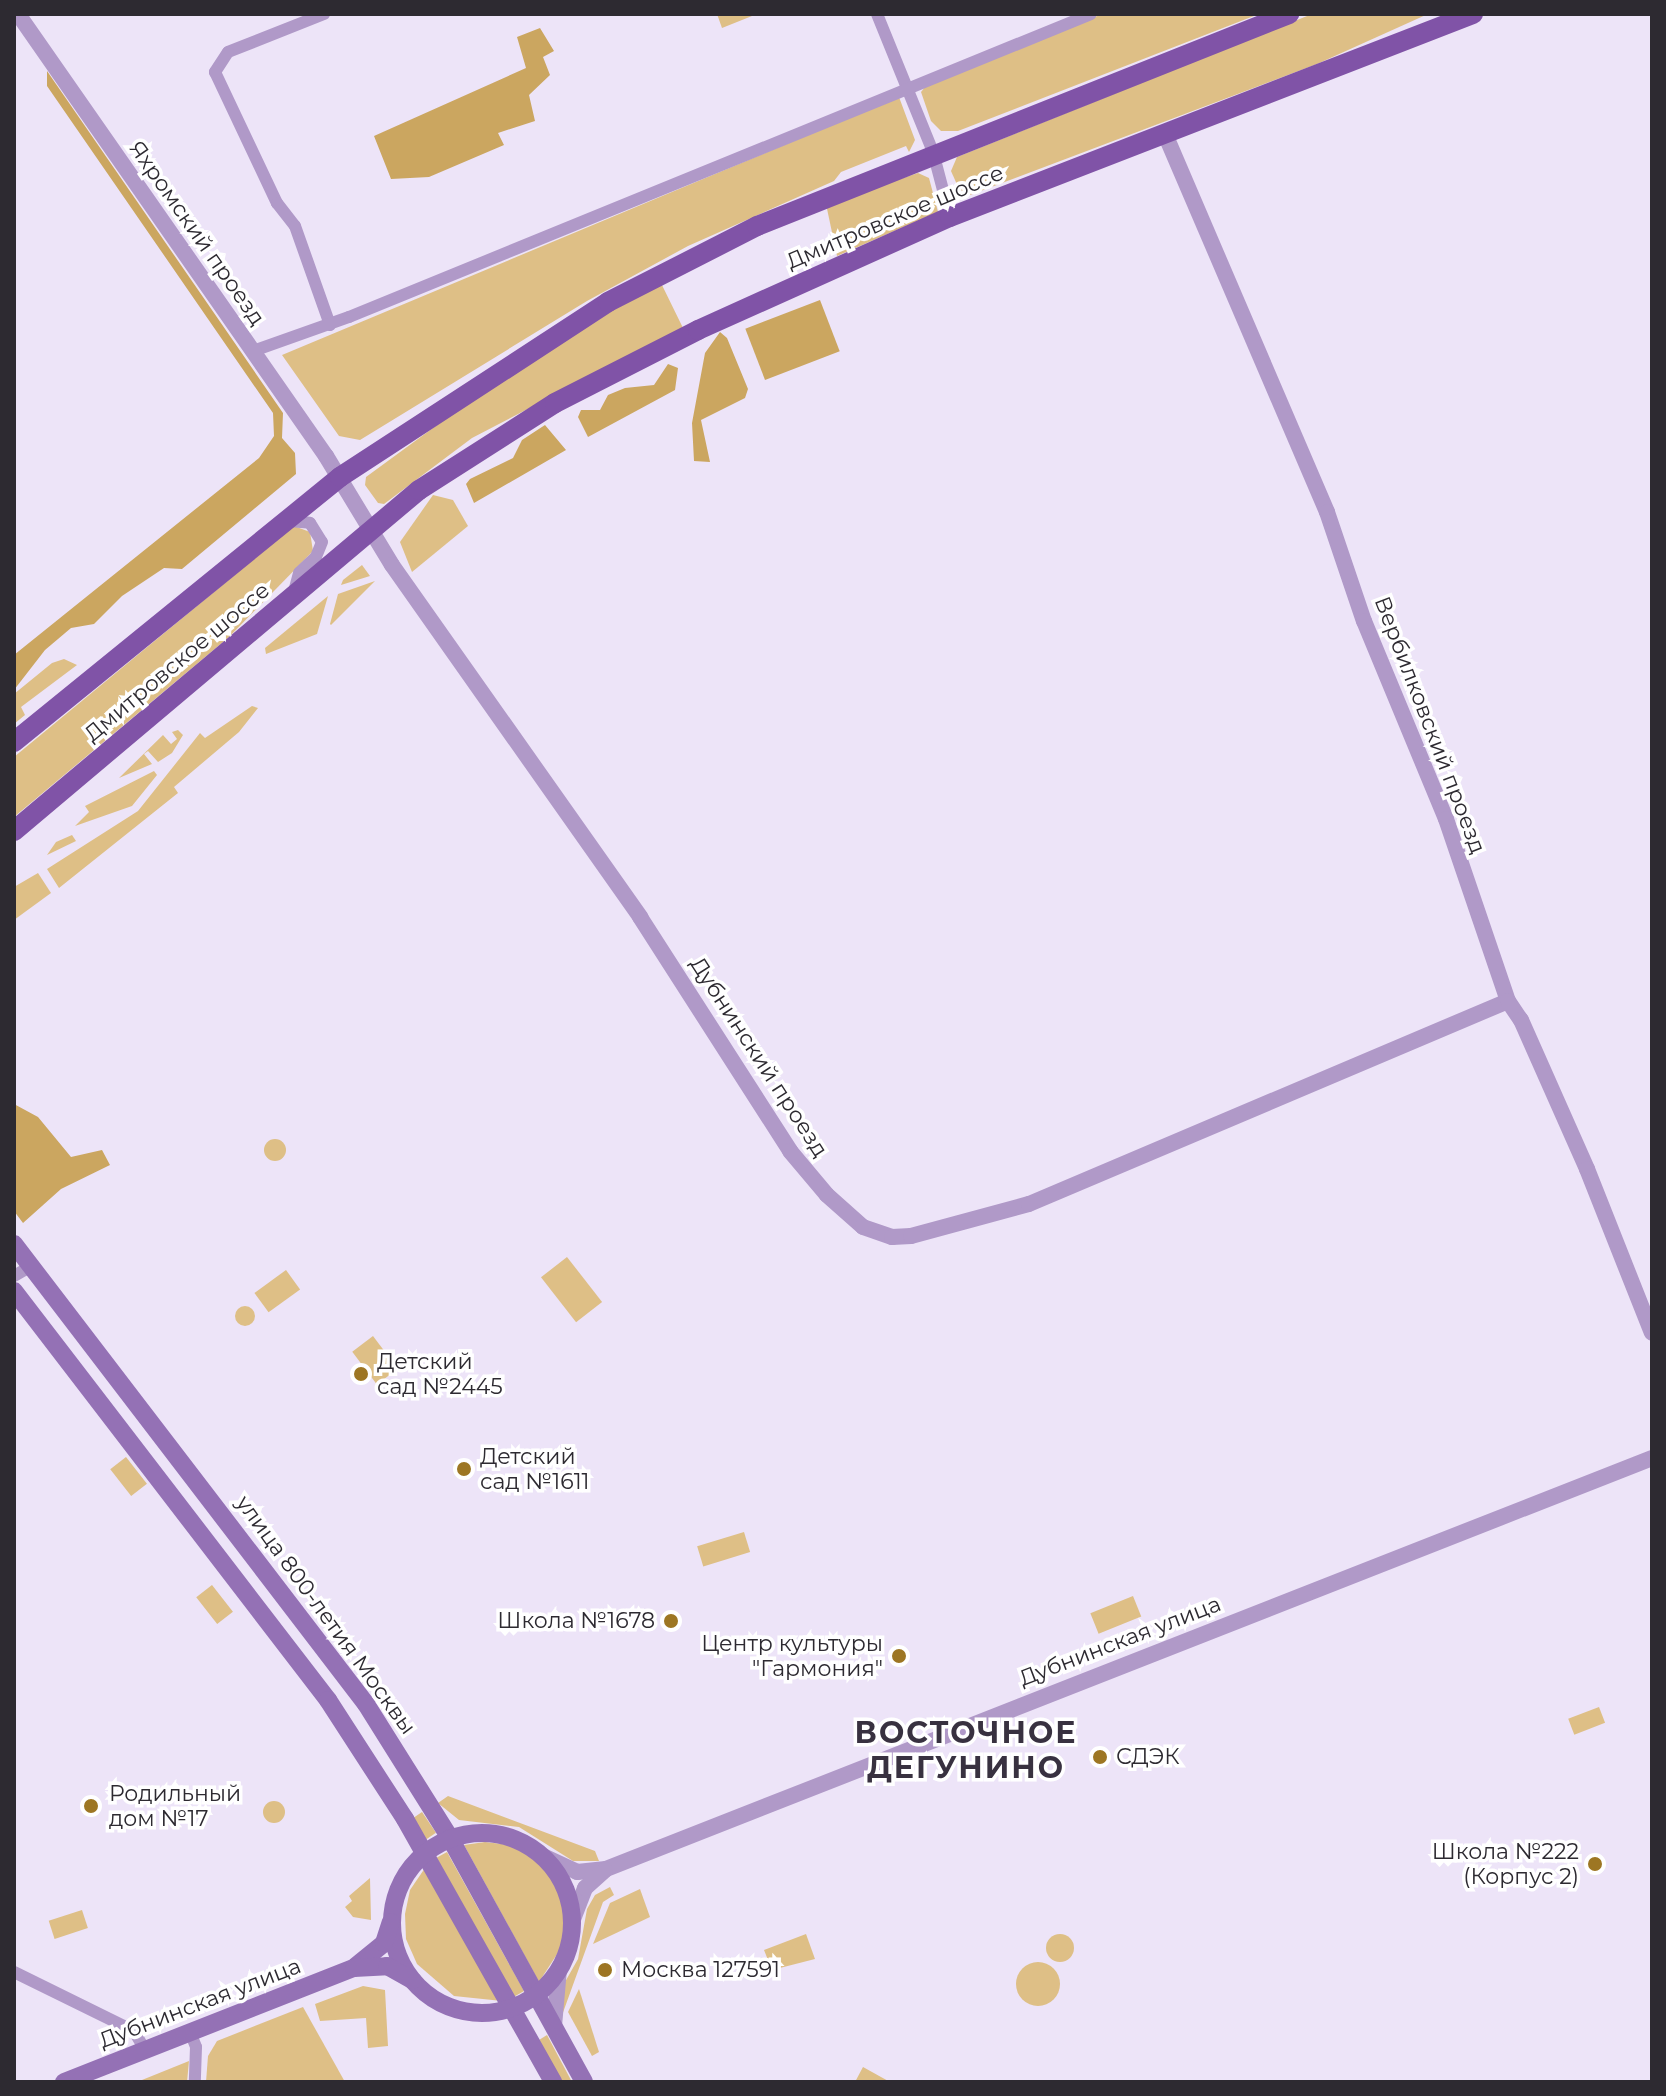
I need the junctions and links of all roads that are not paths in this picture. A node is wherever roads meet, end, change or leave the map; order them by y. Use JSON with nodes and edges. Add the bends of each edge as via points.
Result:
{"nodes":[{"id":1,"x":18,"y":14,"type":"edge"},
{"id":2,"x":324,"y":14,"type":"edge"},
{"id":3,"x":877,"y":14,"type":"edge"},
{"id":4,"x":1091,"y":14,"type":"edge"},
{"id":5,"x":1289,"y":14,"type":"edge"},
{"id":6,"x":1473,"y":14,"type":"edge"},
{"id":7,"x":907,"y":87,"type":"junction"},
{"id":8,"x":1165,"y":134,"type":"junction"},
{"id":9,"x":933,"y":152,"type":"junction"},
{"id":10,"x":950,"y":217,"type":"junction"},
{"id":11,"x":330,"y":325,"type":"junction"},
{"id":12,"x":253,"y":351,"type":"junction"},
{"id":13,"x":340,"y":477,"type":"junction"},
{"id":14,"x":282,"y":523,"type":"junction"},
{"id":15,"x":370,"y":531,"type":"junction"},
{"id":16,"x":293,"y":595,"type":"junction"},
{"id":17,"x":14,"y":742,"type":"edge"},
{"id":18,"x":14,"y":831,"type":"edge"},
{"id":19,"x":1508,"y":1001,"type":"junction"},
{"id":20,"x":14,"y":1244,"type":"edge"},
{"id":21,"x":36,"y":1272,"type":"junction"},
{"id":22,"x":14,"y":1276,"type":"edge"},
{"id":23,"x":14,"y":1291,"type":"edge"},
{"id":24,"x":1652,"y":1333,"type":"edge"},
{"id":25,"x":1652,"y":1458,"type":"edge"},
{"id":26,"x":450,"y":1838,"type":"junction"},
{"id":27,"x":425,"y":1853,"type":"junction"},
{"id":28,"x":543,"y":1856,"type":"junction"},
{"id":29,"x":606,"y":1869,"type":"junction"},
{"id":30,"x":392,"y":1918,"type":"junction"},
{"id":31,"x":572,"y":1922,"type":"junction"},
{"id":32,"x":354,"y":1968,"type":"junction"},
{"id":33,"x":559,"y":1969,"type":"junction"},
{"id":34,"x":14,"y":1972,"type":"edge"},
{"id":35,"x":416,"y":1984,"type":"junction"},
{"id":36,"x":537,"y":1994,"type":"junction"},
{"id":37,"x":513,"y":2007,"type":"junction"},
{"id":38,"x":554,"y":2026,"type":"junction"},
{"id":39,"x":190,"y":2032,"type":"junction"},
{"id":40,"x":145,"y":2050,"type":"junction"},
{"id":41,"x":64,"y":2082,"type":"edge"},
{"id":42,"x":195,"y":2082,"type":"edge"},
{"id":43,"x":553,"y":2082,"type":"edge"},
{"id":44,"x":584,"y":2082,"type":"edge"}],
"edges":[{"from":1,"to":12,"type":"street","name":"Яхромский проезд"},
{"from":2,"to":11,"type":"street","via":[[228,52],[215,72],[277,203],[295,226]]},
{"from":3,"to":7,"type":"street"},
{"from":4,"to":7,"type":"street"},
{"from":5,"to":9,"type":"main road","name":"Дмитровское шоссе"},
{"from":6,"to":8,"type":"main road","name":"Дмитровское шоссе"},
{"from":7,"to":9,"type":"street"},
{"from":7,"to":11,"type":"street"},
{"from":8,"to":10,"type":"main road","name":"Дмитровское шоссе"},
{"from":8,"to":19,"type":"street","name":"Вербилковский проезд","via":[[1327,512],[1364,621],[1446,819]]},
{"from":9,"to":10,"type":"street"},
{"from":9,"to":13,"type":"main road","name":"Дмитровское шоссе","via":[[654,276],[515,358]]},
{"from":10,"to":15,"type":"main road","name":"Дмитровское шоссе","via":[[698,330],[555,403],[444,471]]},
{"from":11,"to":12,"type":"street"},
{"from":12,"to":13,"type":"street","name":"Яхромский проезд"},
{"from":13,"to":14,"type":"main road","name":"Дмитровское шоссе"},
{"from":13,"to":15,"type":"street"},
{"from":14,"to":16,"type":"street","via":[[304,520],[322,542],[316,557],[299,573]]},
{"from":14,"to":17,"type":"main road","name":"Дмитровское шоссе"},
{"from":15,"to":16,"type":"main road","name":"Дмитровское шоссе"},
{"from":15,"to":19,"type":"street","name":"Дубнинский проезд","via":[[640,917],[790,1151],[849,1218],[876,1233],[892,1237],[935,1232],[1029,1204]]},
{"from":16,"to":18,"type":"main road","name":"Дмитровское шоссе"},
{"from":19,"to":24,"type":"street","name":"Вербилковский проезд","via":[[1587,1169]]},
{"from":20,"to":21,"type":"main road","name":"улица 800-летия Москвы"},
{"from":21,"to":22,"type":"street","via":[[26,1269]]},
{"from":21,"to":26,"type":"main road","name":"улица 800-летия Москвы","via":[[366,1704]]},
{"from":23,"to":27,"type":"main road","via":[[316,1683]]},
{"from":25,"to":29,"type":"street","name":"Дубнинская улица"},
{"from":26,"to":27,"type":"main road"},
{"from":26,"to":28,"type":"main road","via":[[499,1834]]},
{"from":26,"to":36,"type":"main road","name":"улица 800-летия Москвы"},
{"from":27,"to":30,"type":"main road","name":"Дубнинская улица","via":[[399,1887]]},
{"from":27,"to":37,"type":"main road"},
{"from":28,"to":29,"type":"street","name":"Дубнинская улица","via":[[577,1872]]},
{"from":28,"to":31,"type":"main road","via":[[564,1886]]},
{"from":29,"to":31,"type":"street","name":"Дубнинская улица","via":[[585,1888]]},
{"from":30,"to":32,"type":"main road","name":"Дубнинская улица","via":[[384,1943]]},
{"from":30,"to":35,"type":"main road","via":[[395,1948]]},
{"from":31,"to":33,"type":"main road"},
{"from":32,"to":35,"type":"main road","name":"Дубнинская улица","via":[[387,1966]]},
{"from":32,"to":39,"type":"main road","name":"Дубнинская улица"},
{"from":33,"to":36,"type":"main road"},
{"from":33,"to":38,"type":"street"},
{"from":34,"to":40,"type":"street","via":[[134,2031]]},
{"from":35,"to":37,"type":"main road","name":"Дубнинская улица","via":[[441,2003],[464,2011]]},
{"from":36,"to":37,"type":"main road"},
{"from":36,"to":38,"type":"main road","name":"улица 800-летия Москвы"},
{"from":37,"to":43,"type":"main road"},
{"from":38,"to":44,"type":"main road","name":"улица 800-летия Москвы"},
{"from":39,"to":40,"type":"main road","name":"Дубнинская улица"},
{"from":39,"to":42,"type":"street","via":[[196,2047]]},
{"from":40,"to":41,"type":"main road","name":"Дубнинская улица"}]}
